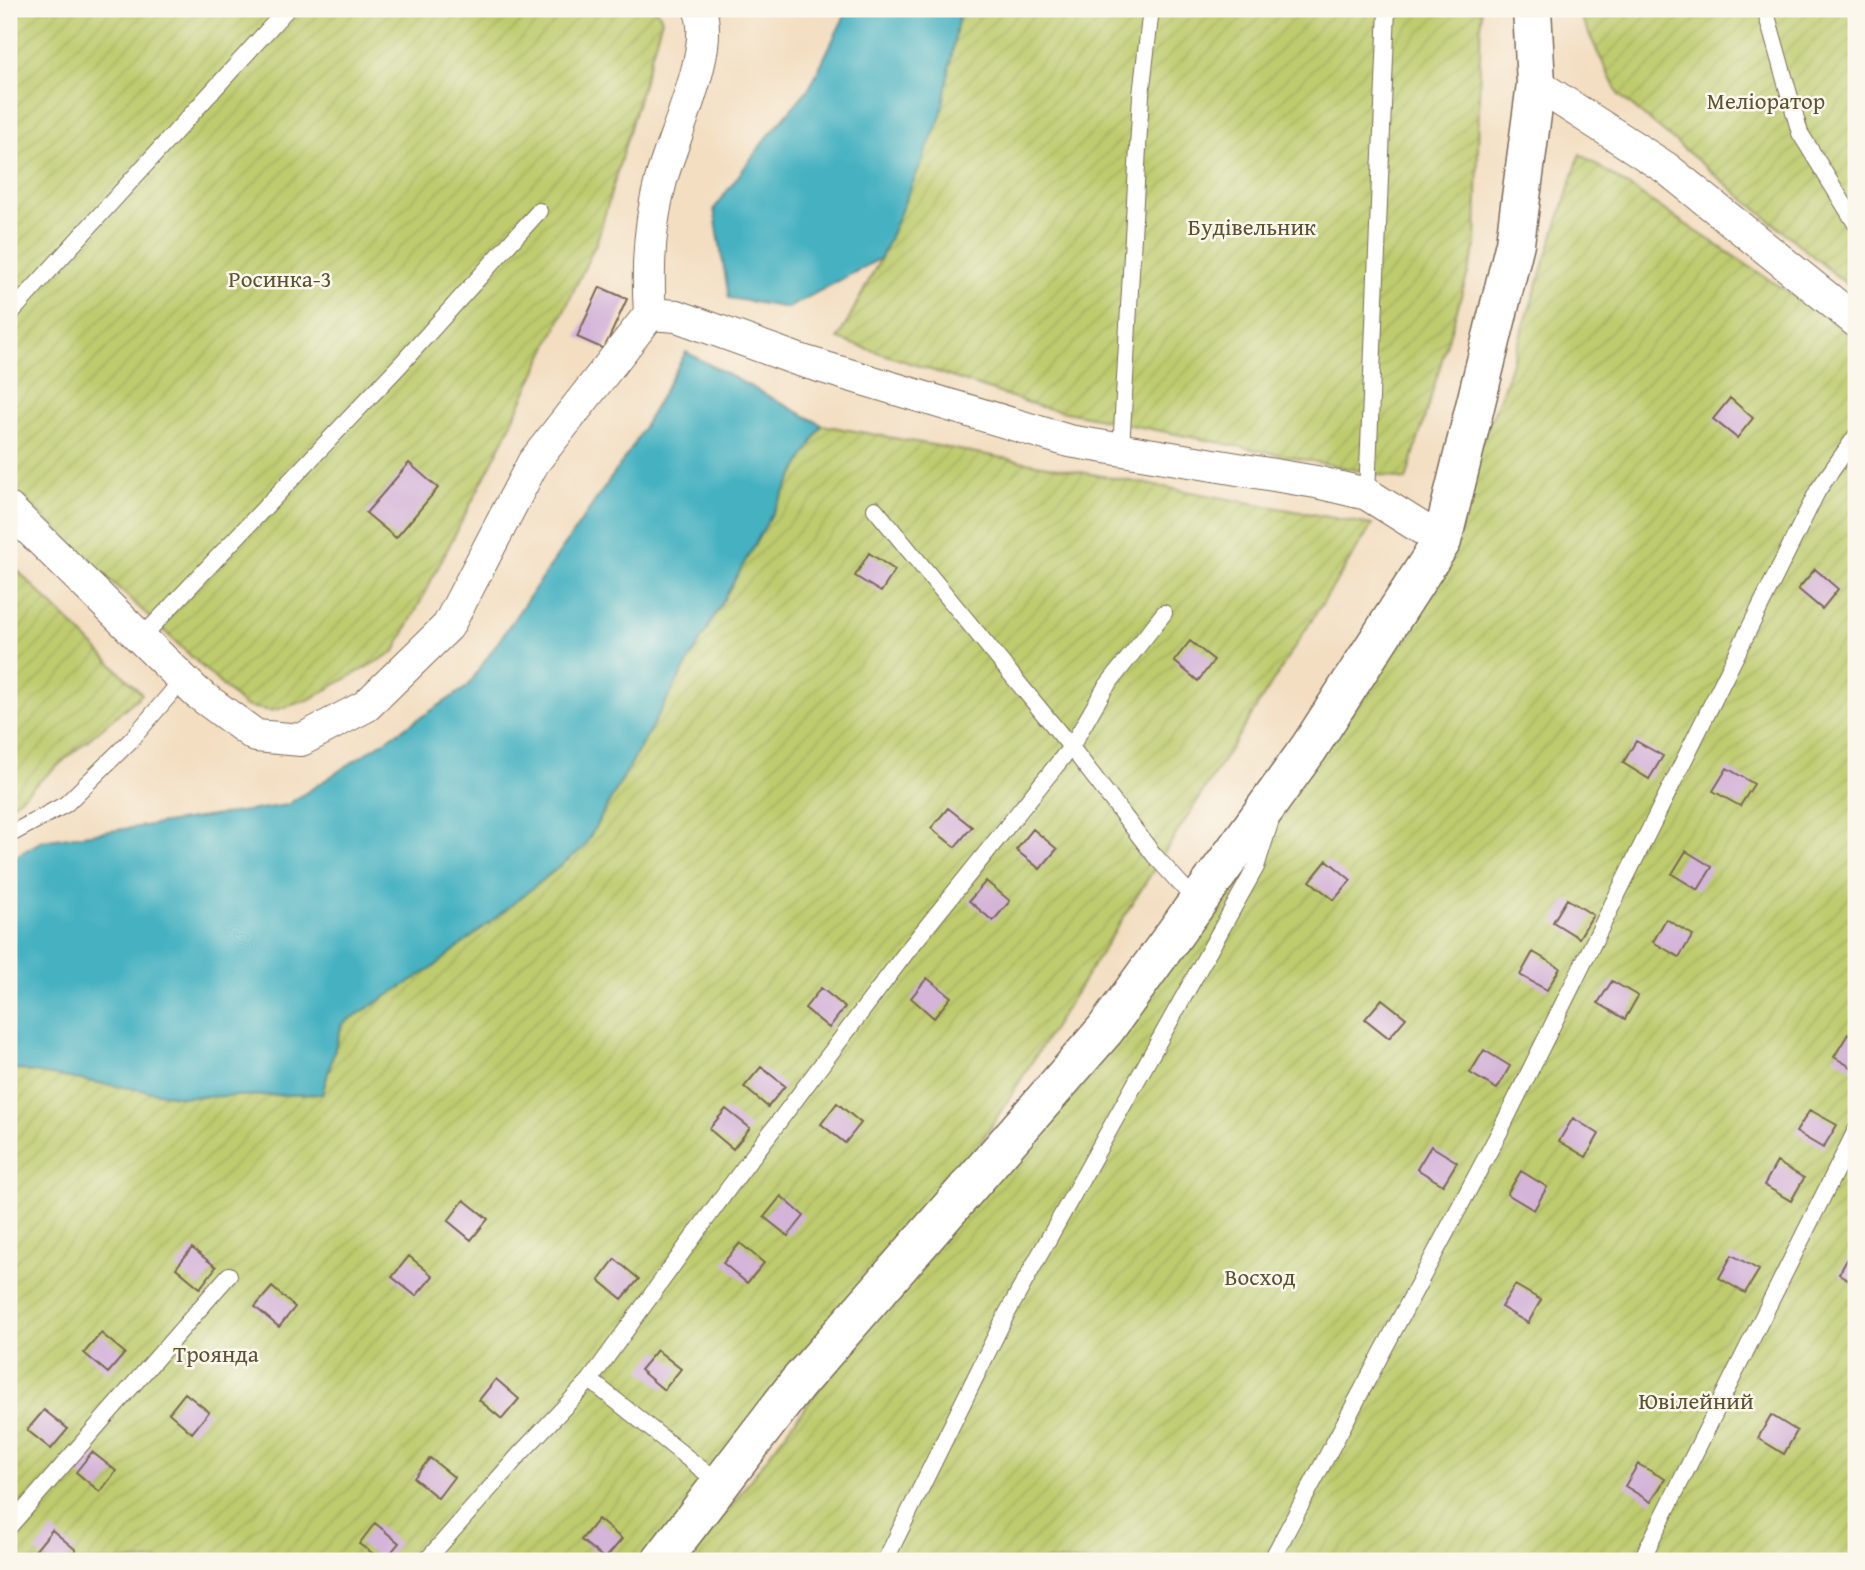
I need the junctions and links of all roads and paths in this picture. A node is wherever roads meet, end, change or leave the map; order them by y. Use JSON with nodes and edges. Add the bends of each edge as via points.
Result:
{"nodes":[{"id":1,"x":287,"y":9,"type":"edge"},
{"id":2,"x":699,"y":9,"type":"edge"},
{"id":3,"x":1151,"y":9,"type":"edge"},
{"id":4,"x":1387,"y":9,"type":"edge"},
{"id":5,"x":1532,"y":9,"type":"edge"},
{"id":6,"x":1765,"y":9,"type":"edge"},
{"id":7,"x":1536,"y":84,"type":"junction"},
{"id":8,"x":540,"y":211,"type":"dead end"},
{"id":9,"x":1856,"y":224,"type":"edge"},
{"id":10,"x":9,"y":314,"type":"edge"},
{"id":11,"x":650,"y":314,"type":"junction"},
{"id":12,"x":1856,"y":321,"type":"edge"},
{"id":13,"x":1856,"y":436,"type":"edge"},
{"id":14,"x":1121,"y":449,"type":"junction"},
{"id":15,"x":1367,"y":495,"type":"junction"},
{"id":16,"x":9,"y":509,"type":"edge"},
{"id":17,"x":875,"y":509,"type":"dead end"},
{"id":18,"x":1442,"y":541,"type":"junction"},
{"id":19,"x":1164,"y":613,"type":"dead end"},
{"id":20,"x":141,"y":638,"type":"junction"},
{"id":21,"x":183,"y":679,"type":"junction"},
{"id":22,"x":1071,"y":747,"type":"junction"},
{"id":23,"x":1309,"y":748,"type":"junction"},
{"id":24,"x":9,"y":835,"type":"edge"},
{"id":25,"x":1197,"y":902,"type":"junction"},
{"id":26,"x":1856,"y":1130,"type":"edge"},
{"id":27,"x":229,"y":1275,"type":"dead end"},
{"id":28,"x":590,"y":1380,"type":"junction"},
{"id":29,"x":722,"y":1486,"type":"junction"},
{"id":30,"x":9,"y":1527,"type":"edge"},
{"id":31,"x":426,"y":1561,"type":"edge"},
{"id":32,"x":661,"y":1561,"type":"edge"},
{"id":33,"x":885,"y":1561,"type":"edge"},
{"id":34,"x":1271,"y":1561,"type":"edge"},
{"id":35,"x":1640,"y":1561,"type":"edge"}],
"edges":[{"from":1,"to":10,"type":"lane"},
{"from":2,"to":11,"type":"street","via":[[705,22],[695,73],[661,180],[647,265]]},
{"from":3,"to":14,"type":"lane","via":[[1141,95]]},
{"from":4,"to":15,"type":"lane"},
{"from":5,"to":7,"type":"street"},
{"from":6,"to":9,"type":"lane","via":[[1800,133]]},
{"from":7,"to":12,"type":"street","via":[[1666,168]]},
{"from":7,"to":18,"type":"street","via":[[1515,243]]},
{"from":8,"to":20,"type":"lane"},
{"from":11,"to":14,"type":"street","via":[[677,316],[799,360],[1069,441]]},
{"from":11,"to":21,"type":"street","via":[[533,463],[449,626],[366,706],[301,740],[256,736]]},
{"from":13,"to":34,"type":"lane","via":[[1818,490],[1500,1131]]},
{"from":14,"to":15,"type":"street"},
{"from":15,"to":18,"type":"street"},
{"from":16,"to":20,"type":"street"},
{"from":17,"to":22,"type":"lane"},
{"from":18,"to":23,"type":"street"},
{"from":19,"to":22,"type":"lane","via":[[1105,688]]},
{"from":20,"to":21,"type":"street"},
{"from":21,"to":24,"type":"lane","via":[[131,740],[66,804]]},
{"from":22,"to":25,"type":"lane","via":[[1154,855]]},
{"from":22,"to":28,"type":"lane","via":[[908,950]]},
{"from":23,"to":25,"type":"street"},
{"from":23,"to":33,"type":"lane","via":[[1277,801],[1256,867],[1006,1315]]},
{"from":25,"to":29,"type":"street","via":[[1105,1030],[797,1384]]},
{"from":26,"to":35,"type":"lane"},
{"from":27,"to":30,"type":"lane"},
{"from":28,"to":29,"type":"lane"},
{"from":28,"to":31,"type":"lane"},
{"from":29,"to":32,"type":"street"}]}
